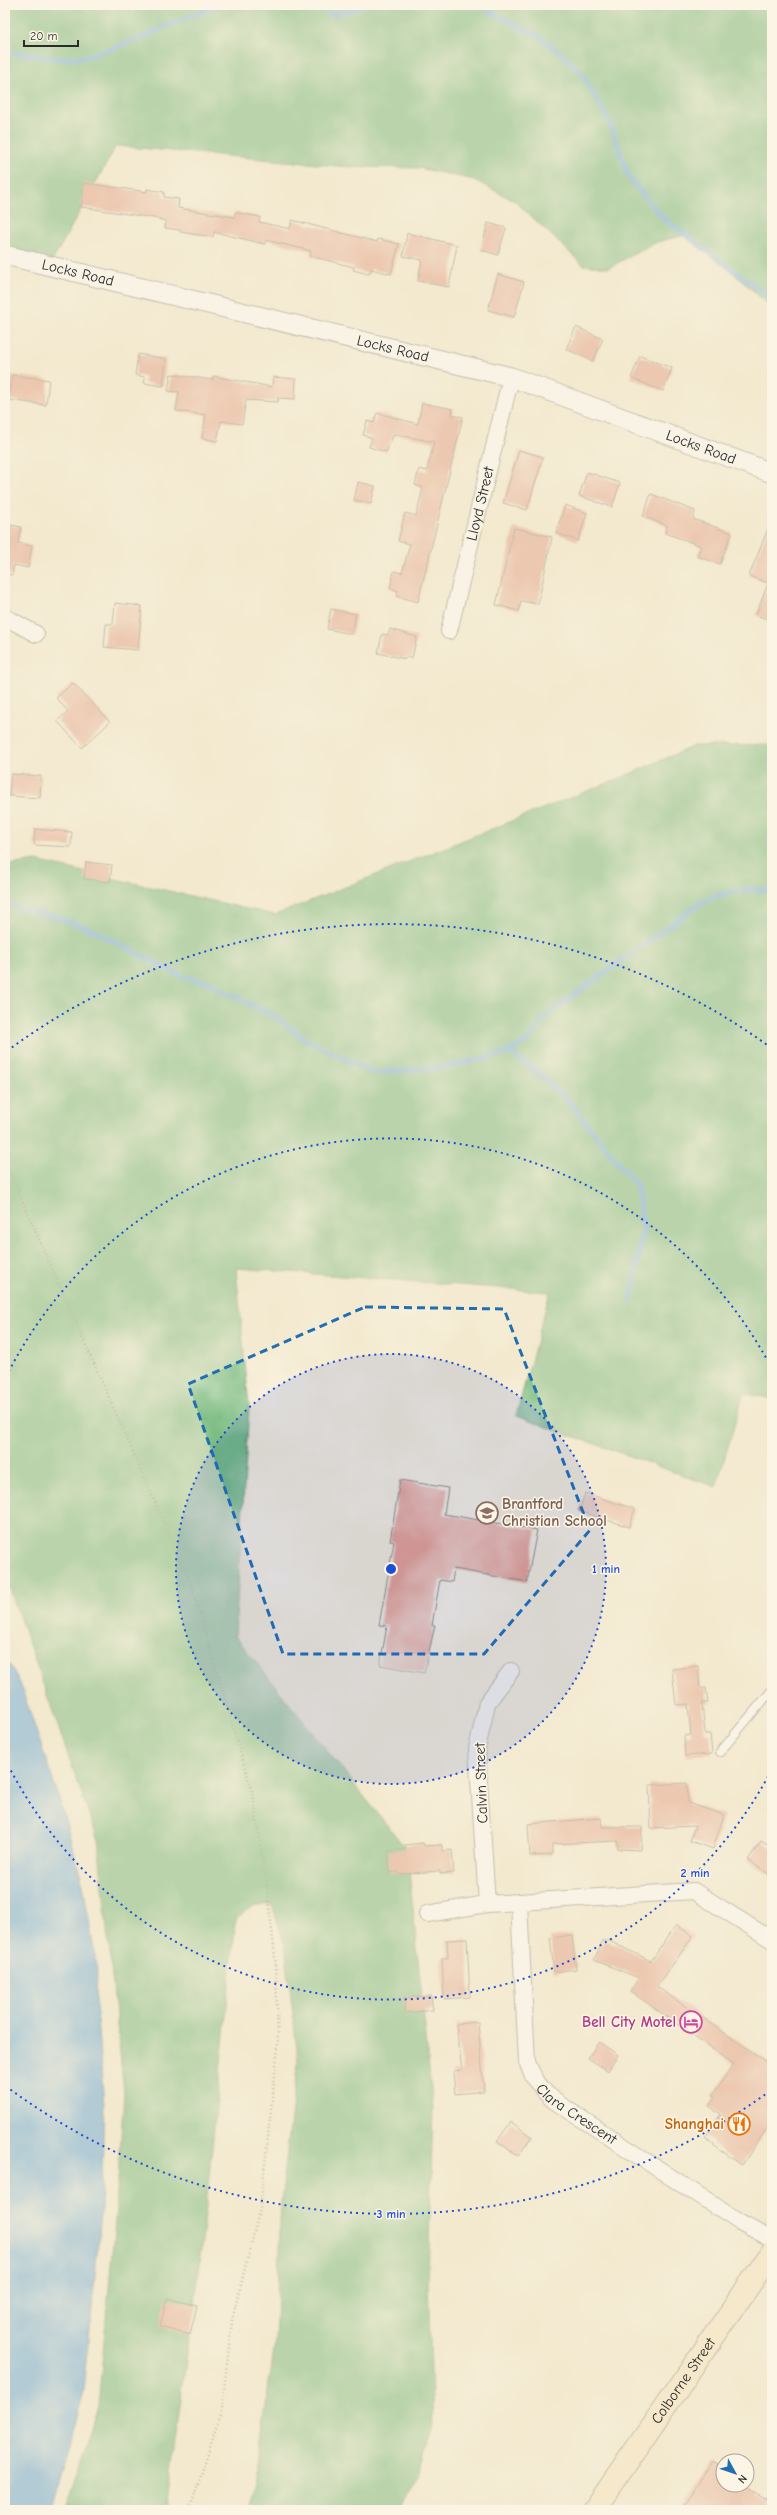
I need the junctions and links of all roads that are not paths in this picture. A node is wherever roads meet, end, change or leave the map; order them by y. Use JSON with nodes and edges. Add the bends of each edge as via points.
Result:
{"nodes":[{"id":1,"x":5,"y":255,"type":"edge"},
{"id":2,"x":511,"y":377,"type":"junction"},
{"id":3,"x":772,"y":473,"type":"edge"},
{"id":4,"x":5,"y":617,"type":"edge"},
{"id":5,"x":449,"y":631,"type":"dead end"},
{"id":6,"x":36,"y":634,"type":"dead end"},
{"id":7,"x":510,"y":1671,"type":"dead end"},
{"id":8,"x":772,"y":1690,"type":"edge"},
{"id":9,"x":720,"y":1752,"type":"dead end"},
{"id":10,"x":519,"y":1903,"type":"junction"},
{"id":11,"x":488,"y":1904,"type":"junction"},
{"id":12,"x":427,"y":1914,"type":"dead end"},
{"id":13,"x":772,"y":1940,"type":"edge"},
{"id":14,"x":772,"y":2239,"type":"edge"},
{"id":15,"x":772,"y":2252,"type":"edge"},
{"id":16,"x":594,"y":2510,"type":"edge"}],
"edges":[{"from":1,"to":2,"type":"street","name":"Locks Road"},
{"from":2,"to":3,"type":"street","name":"Locks Road"},
{"from":2,"to":5,"type":"street","name":"Lloyd Street"},
{"from":4,"to":6,"type":"street"},
{"from":7,"to":11,"type":"street","name":"Calvin Street","via":[[487,1703],[477,1749]]},
{"from":8,"to":9,"type":"lane"},
{"from":10,"to":11,"type":"street"},
{"from":10,"to":13,"type":"street","via":[[694,1891]]},
{"from":10,"to":14,"type":"street","name":"Clara Crescent","via":[[527,2062],[542,2090],[553,2100],[738,2221]]},
{"from":11,"to":12,"type":"street"},
{"from":15,"to":16,"type":"main road","name":"Colborne Street"}]}
